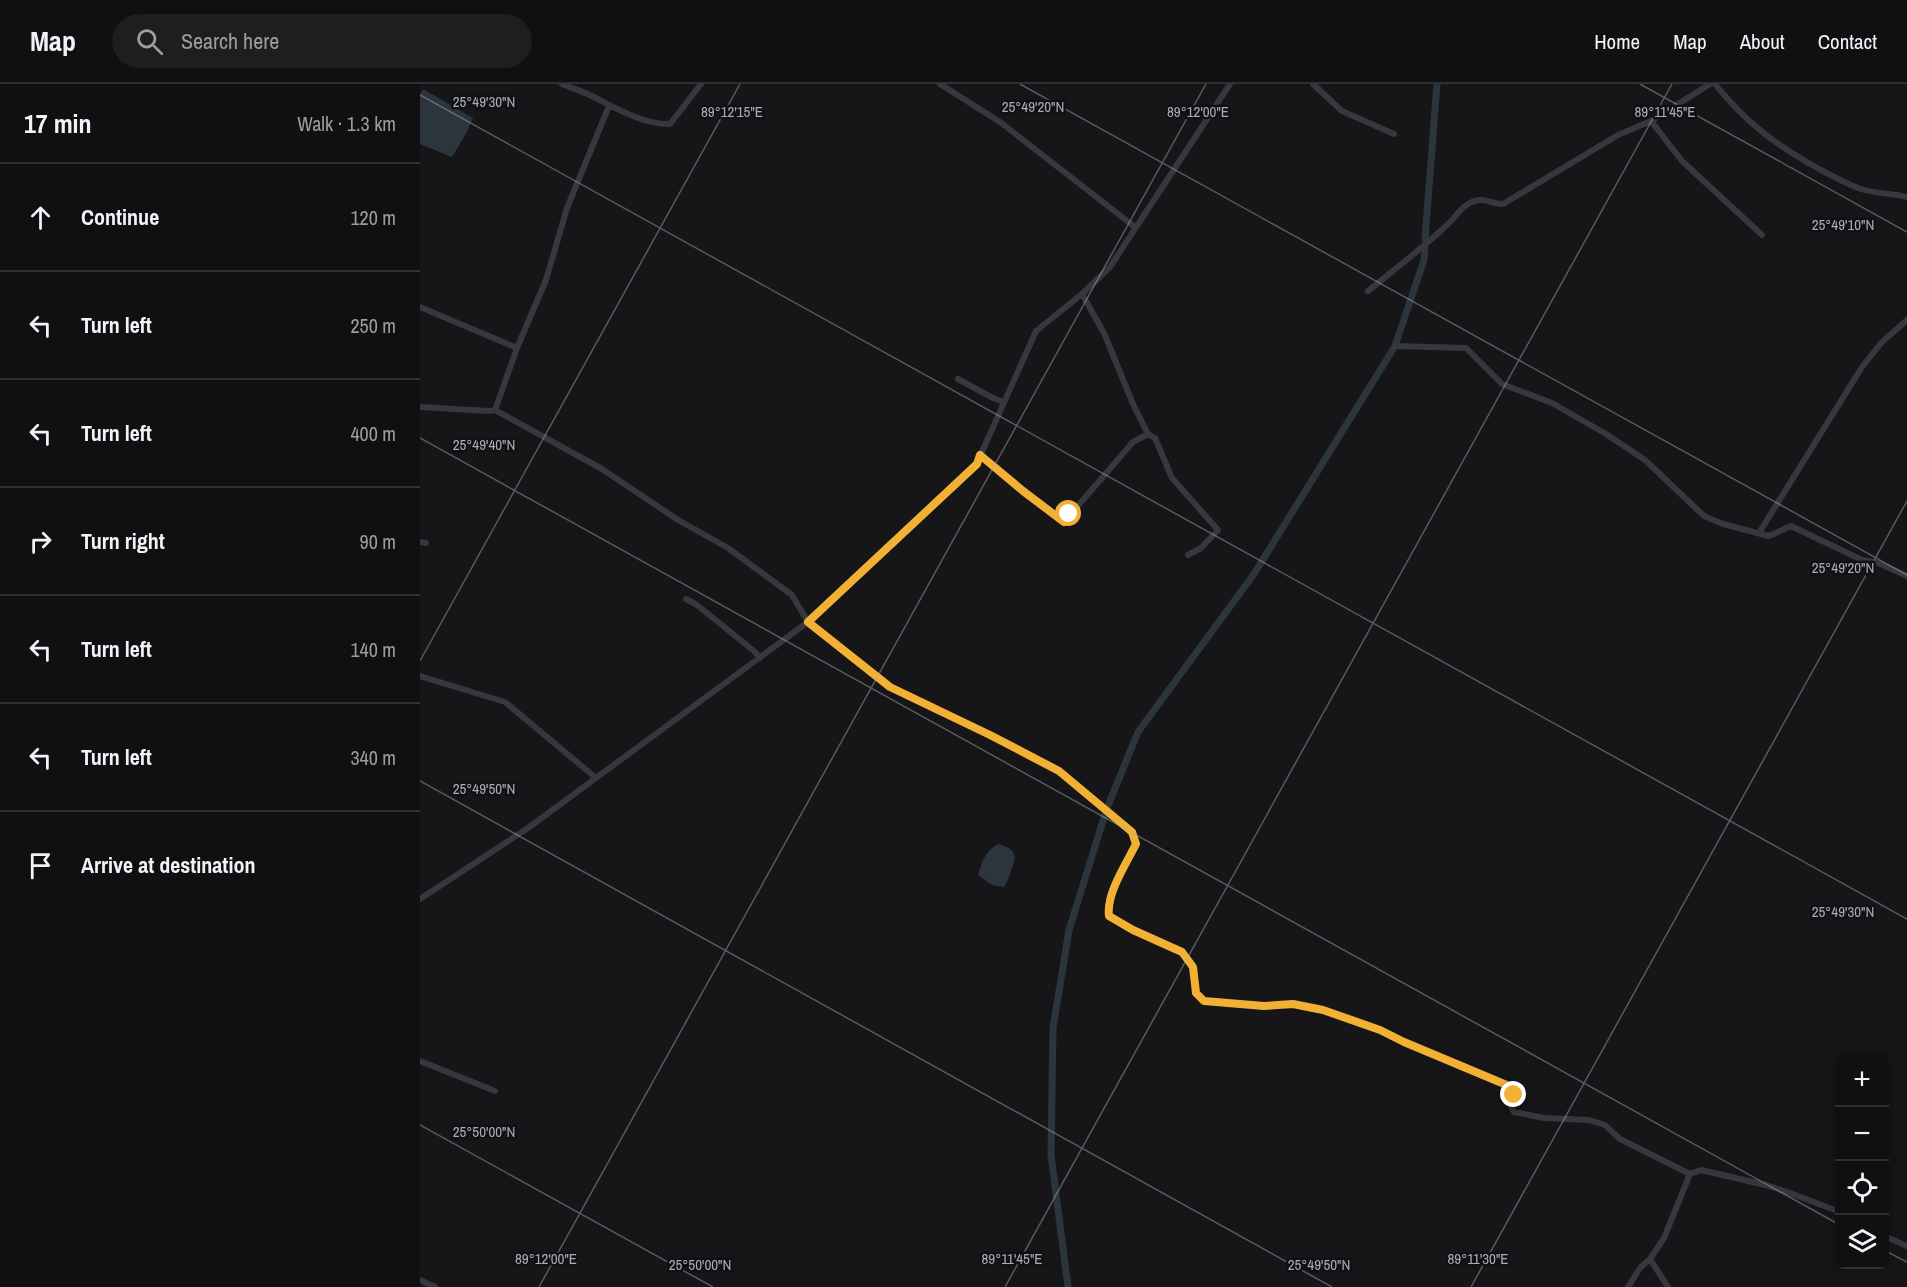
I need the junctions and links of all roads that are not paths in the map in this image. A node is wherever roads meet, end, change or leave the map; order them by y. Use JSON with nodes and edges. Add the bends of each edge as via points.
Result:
{"nodes":[{"id":1,"x":562,"y":84,"type":"edge"},
{"id":2,"x":701,"y":84,"type":"edge"},
{"id":3,"x":940,"y":84,"type":"edge"},
{"id":4,"x":1230,"y":84,"type":"edge"},
{"id":5,"x":1313,"y":84,"type":"edge"},
{"id":6,"x":1710,"y":84,"type":"edge"},
{"id":7,"x":1715,"y":84,"type":"edge"},
{"id":8,"x":609,"y":106,"type":"junction"},
{"id":9,"x":1651,"y":121,"type":"junction"},
{"id":10,"x":1394,"y":134,"type":"dead end"},
{"id":11,"x":1907,"y":197,"type":"edge"},
{"id":12,"x":1136,"y":227,"type":"junction"},
{"id":13,"x":1762,"y":235,"type":"dead end"},
{"id":14,"x":1368,"y":291,"type":"dead end"},
{"id":15,"x":1082,"y":294,"type":"junction"},
{"id":16,"x":420,"y":307,"type":"edge"},
{"id":17,"x":1907,"y":320,"type":"edge"},
{"id":18,"x":1395,"y":346,"type":"dead end"},
{"id":19,"x":517,"y":348,"type":"junction"},
{"id":20,"x":958,"y":379,"type":"dead end"},
{"id":21,"x":1004,"y":402,"type":"junction"},
{"id":22,"x":420,"y":407,"type":"edge"},
{"id":23,"x":495,"y":410,"type":"junction"},
{"id":24,"x":1148,"y":434,"type":"junction"},
{"id":25,"x":980,"y":455,"type":"junction"},
{"id":26,"x":1759,"y":533,"type":"junction"},
{"id":27,"x":1188,"y":555,"type":"dead end"},
{"id":28,"x":1907,"y":576,"type":"edge"},
{"id":29,"x":686,"y":599,"type":"dead end"},
{"id":30,"x":808,"y":622,"type":"junction"},
{"id":31,"x":760,"y":658,"type":"junction"},
{"id":32,"x":420,"y":676,"type":"edge"},
{"id":33,"x":596,"y":778,"type":"junction"},
{"id":34,"x":420,"y":899,"type":"edge"},
{"id":35,"x":420,"y":1060,"type":"edge"},
{"id":36,"x":495,"y":1091,"type":"dead end"},
{"id":37,"x":1690,"y":1174,"type":"junction"},
{"id":38,"x":1835,"y":1210,"type":"edge"},
{"id":39,"x":1889,"y":1238,"type":"edge"},
{"id":40,"x":1907,"y":1246,"type":"edge"},
{"id":41,"x":1650,"y":1259,"type":"junction"},
{"id":42,"x":420,"y":1280,"type":"edge"},
{"id":43,"x":435,"y":1287,"type":"edge"},
{"id":44,"x":1628,"y":1287,"type":"edge"},
{"id":45,"x":1668,"y":1287,"type":"edge"}],
"edges":[{"from":1,"to":8,"type":"street"},
{"from":2,"to":8,"type":"street","via":[[670,123],[659,124]]},
{"from":3,"to":12,"type":"street","via":[[1000,122]]},
{"from":4,"to":12,"type":"street"},
{"from":5,"to":10,"type":"street","via":[[1342,111]]},
{"from":6,"to":9,"type":"street"},
{"from":7,"to":11,"type":"street","via":[[1758,130],[1791,153],[1862,190]]},
{"from":8,"to":19,"type":"street","via":[[567,208],[546,280]]},
{"from":9,"to":13,"type":"street","via":[[1682,161]]},
{"from":9,"to":14,"type":"street","via":[[1618,135],[1503,204],[1483,199],[1470,202]]},
{"from":12,"to":15,"type":"street","via":[[1110,267]]},
{"from":15,"to":21,"type":"street","via":[[1036,331]]},
{"from":15,"to":24,"type":"street","via":[[1104,333]]},
{"from":16,"to":19,"type":"street"},
{"from":17,"to":26,"type":"street","via":[[1862,367]]},
{"from":18,"to":26,"type":"street","via":[[1466,348],[1502,384],[1552,403],[1645,460],[1704,516]]},
{"from":19,"to":23,"type":"street"},
{"from":20,"to":21,"type":"street"},
{"from":21,"to":25,"type":"street"},
{"from":22,"to":23,"type":"street"},
{"from":23,"to":30,"type":"street","via":[[602,469],[728,548],[792,595]]},
{"from":24,"to":25,"type":"street","via":[[1133,442],[1064,522]]},
{"from":24,"to":27,"type":"street","via":[[1155,438],[1172,478],[1218,530]]},
{"from":25,"to":30,"type":"street","via":[[977,464]]},
{"from":26,"to":28,"type":"street","via":[[1768,536],[1791,526],[1862,560],[1878,562]]},
{"from":29,"to":31,"type":"street"},
{"from":30,"to":31,"type":"street"},
{"from":30,"to":37,"type":"street","via":[[890,687],[1059,771],[1132,832],[1136,844],[1112,894],[1109,916],[1182,952],[1193,967],[1196,993],[1204,1001],[1293,1004],[1357,1021],[1509,1086],[1514,1095],[1514,1112],[1605,1125],[1620,1139]]},
{"from":31,"to":33,"type":"street"},
{"from":32,"to":33,"type":"street","via":[[505,702]]},
{"from":33,"to":34,"type":"street"},
{"from":35,"to":36,"type":"street"},
{"from":37,"to":38,"type":"street","via":[[1701,1170],[1766,1185]]},
{"from":37,"to":41,"type":"street","via":[[1664,1238]]},
{"from":39,"to":40,"type":"street"},
{"from":41,"to":44,"type":"street"},
{"from":41,"to":45,"type":"street"},
{"from":42,"to":43,"type":"street"}]}
